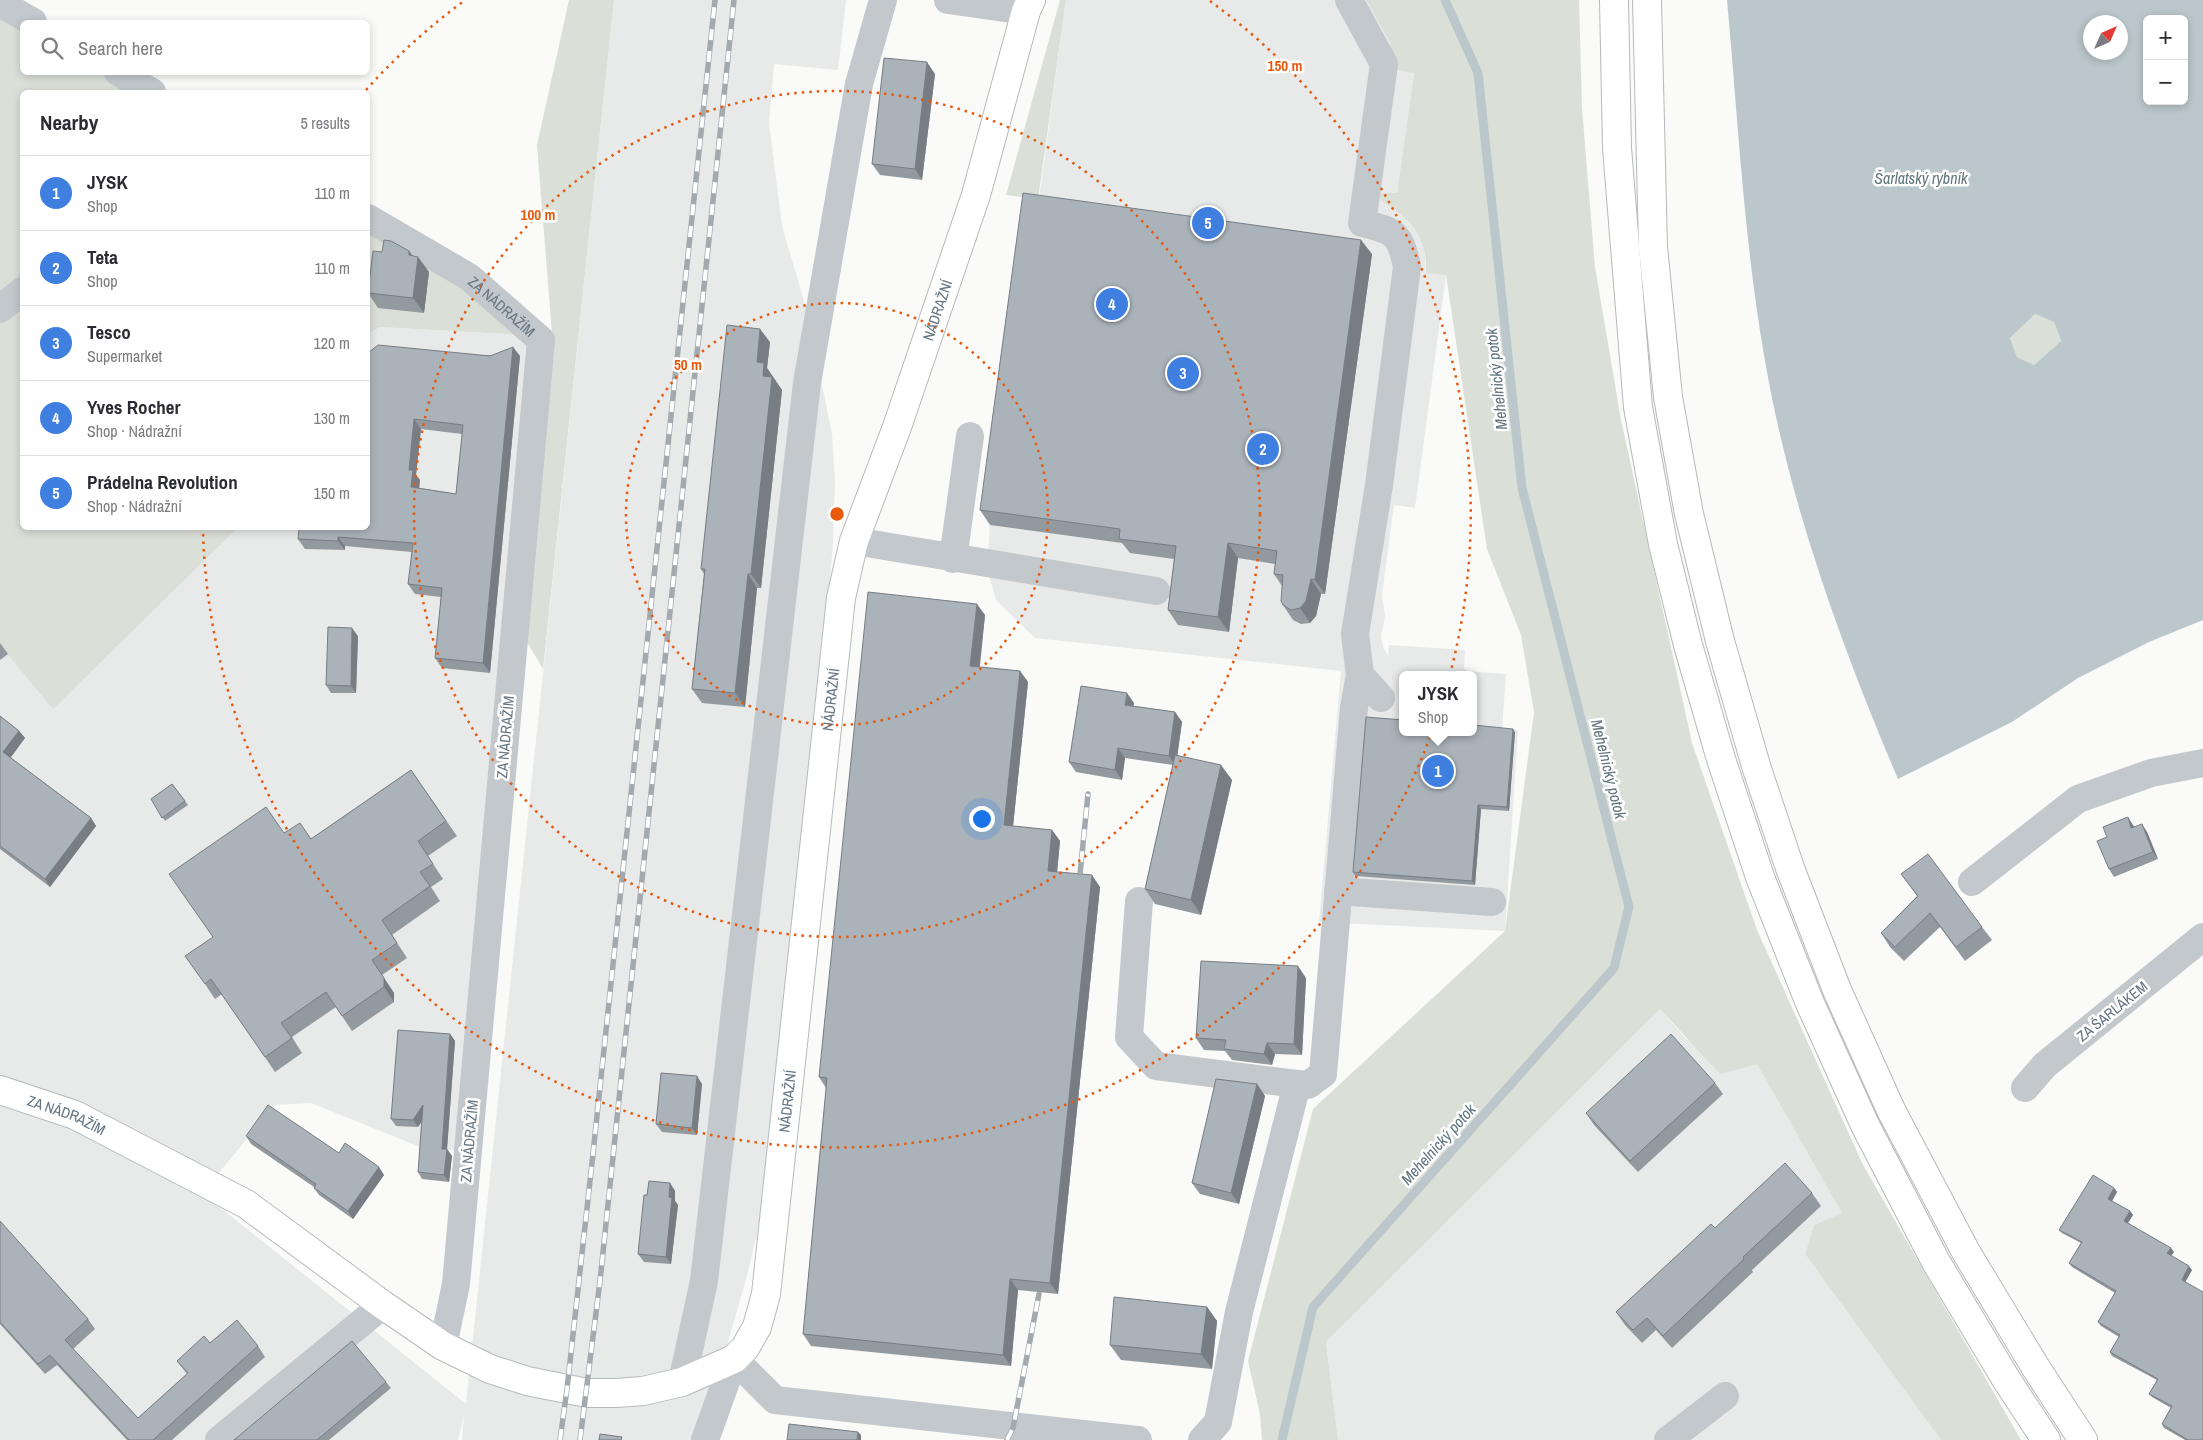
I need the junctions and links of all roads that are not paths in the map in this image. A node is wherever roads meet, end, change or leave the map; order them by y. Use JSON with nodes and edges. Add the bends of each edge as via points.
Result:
{"nodes":[{"id":1,"x":883,"y":0,"type":"edge"},
{"id":2,"x":948,"y":0,"type":"edge"},
{"id":3,"x":1349,"y":0,"type":"edge"},
{"id":4,"x":1614,"y":0,"type":"edge"},
{"id":5,"x":1647,"y":0,"type":"edge"},
{"id":6,"x":1655,"y":0,"type":"edge"},
{"id":7,"x":0,"y":4,"type":"edge"},
{"id":8,"x":1029,"y":6,"type":"edge"},
{"id":9,"x":29,"y":20,"type":"edge"},
{"id":10,"x":1647,"y":34,"type":"junction"},
{"id":11,"x":123,"y":75,"type":"edge"},
{"id":12,"x":149,"y":90,"type":"edge"},
{"id":13,"x":370,"y":219,"type":"edge"},
{"id":14,"x":20,"y":293,"type":"edge"},
{"id":15,"x":0,"y":309,"type":"edge"},
{"id":16,"x":970,"y":436,"type":"dead end"},
{"id":17,"x":854,"y":542,"type":"junction"},
{"id":18,"x":953,"y":559,"type":"junction"},
{"id":19,"x":1156,"y":591,"type":"dead end"},
{"id":20,"x":1360,"y":675,"type":"junction"},
{"id":21,"x":1381,"y":698,"type":"dead end"},
{"id":22,"x":2203,"y":763,"type":"edge"},
{"id":23,"x":1972,"y":882,"type":"dead end"},
{"id":24,"x":1338,"y":891,"type":"junction"},
{"id":25,"x":1139,"y":901,"type":"dead end"},
{"id":26,"x":1492,"y":902,"type":"dead end"},
{"id":27,"x":2203,"y":937,"type":"edge"},
{"id":28,"x":1297,"y":1084,"type":"junction"},
{"id":29,"x":2025,"y":1088,"type":"dead end"},
{"id":30,"x":0,"y":1090,"type":"edge"},
{"id":31,"x":383,"y":1305,"type":"junction"},
{"id":32,"x":443,"y":1346,"type":"junction"},
{"id":33,"x":734,"y":1359,"type":"junction"},
{"id":34,"x":682,"y":1382,"type":"junction"},
{"id":35,"x":1725,"y":1396,"type":"dead end"},
{"id":36,"x":219,"y":1440,"type":"edge"},
{"id":37,"x":705,"y":1440,"type":"edge"},
{"id":38,"x":1138,"y":1440,"type":"edge"},
{"id":39,"x":1202,"y":1440,"type":"edge"},
{"id":40,"x":1668,"y":1440,"type":"edge"},
{"id":41,"x":2046,"y":1440,"type":"edge"},
{"id":42,"x":2083,"y":1440,"type":"edge"}],
"edges":[{"from":1,"to":34,"type":"street","via":[[859,84],[807,383],[704,1281]]},
{"from":2,"to":8,"type":"street"},
{"from":3,"to":20,"type":"street","via":[[1384,64],[1362,223],[1389,229],[1403,244],[1407,267],[1355,634]]},
{"from":4,"to":41,"type":"main road","via":[[1617,148],[1638,407],[1663,544],[1721,760],[1760,877],[1809,1001],[1865,1126],[1936,1262]]},
{"from":5,"to":10,"type":"main road"},
{"from":6,"to":10,"type":"main road"},
{"from":7,"to":9,"type":"street"},
{"from":8,"to":17,"type":"main road","name":"NÁDRAŽNÍ","via":[[976,195]]},
{"from":10,"to":42,"type":"main road","via":[[1653,247],[1668,397],[1689,514],[1756,769],[1837,990],[1892,1110],[1966,1252]]},
{"from":11,"to":12,"type":"street"},
{"from":13,"to":32,"type":"street","name":"ZA NÁDRAŽÍM","via":[[469,277],[541,340],[456,1284]]},
{"from":14,"to":15,"type":"street"},
{"from":16,"to":18,"type":"street"},
{"from":17,"to":18,"type":"street"},
{"from":17,"to":33,"type":"main road","name":"NÁDRAŽNÍ","via":[[841,598],[766,1294],[757,1327],[745,1348]]},
{"from":18,"to":19,"type":"street"},
{"from":20,"to":21,"type":"street"},
{"from":20,"to":24,"type":"street","via":[[1354,708]]},
{"from":22,"to":23,"type":"street","via":[[2151,774],[2078,799]]},
{"from":24,"to":26,"type":"street"},
{"from":24,"to":28,"type":"street","via":[[1323,1074],[1308,1085]]},
{"from":25,"to":28,"type":"street","via":[[1129,1037],[1156,1066]]},
{"from":27,"to":29,"type":"street","name":"ZA ŠARLÁKEM","via":[[2044,1065]]},
{"from":28,"to":39,"type":"street","via":[[1240,1312],[1218,1422]]},
{"from":30,"to":31,"type":"main road","name":"ZA NÁDRAŽÍM","via":[[75,1115],[246,1204]]},
{"from":31,"to":32,"type":"main road","name":"ZA NÁDRAŽÍM"},
{"from":31,"to":36,"type":"street"},
{"from":32,"to":34,"type":"main road","name":"ZA NÁDRAŽÍM","via":[[508,1376],[587,1393],[643,1391]]},
{"from":33,"to":34,"type":"main road","name":"NÁDRAŽNÍ"},
{"from":33,"to":37,"type":"street"},
{"from":33,"to":38,"type":"street","via":[[775,1400]]},
{"from":35,"to":40,"type":"street"}]}
